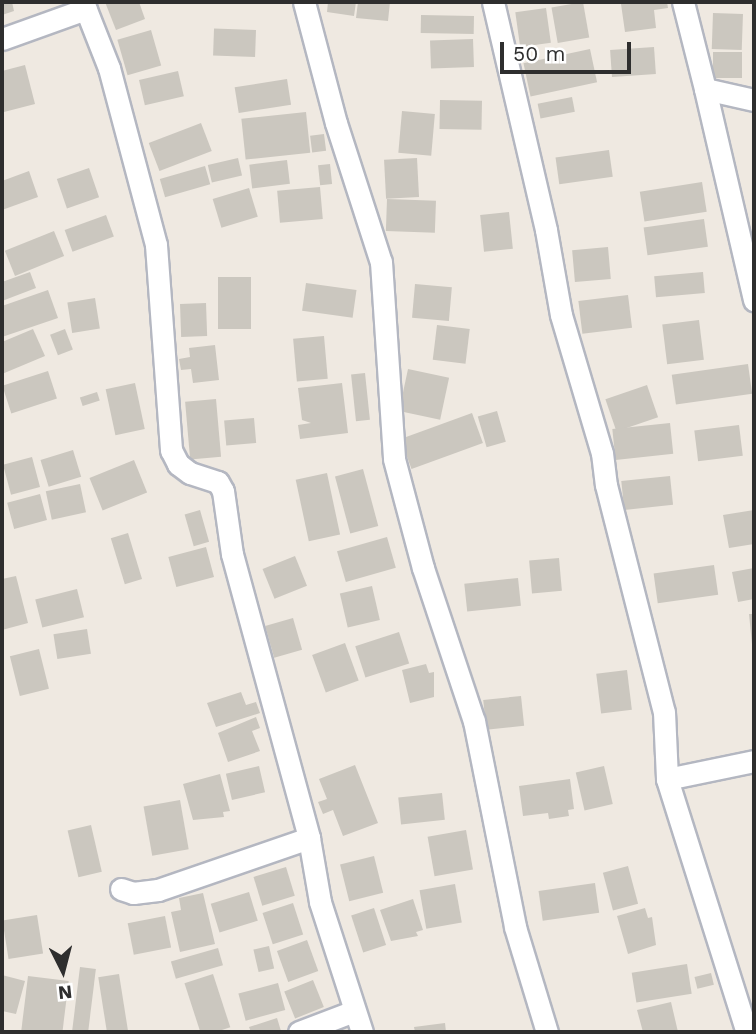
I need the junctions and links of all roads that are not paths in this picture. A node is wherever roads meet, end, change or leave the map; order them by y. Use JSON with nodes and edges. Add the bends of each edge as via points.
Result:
{"nodes":[{"id":1,"x":304,"y":2,"type":"edge"},
{"id":2,"x":492,"y":2,"type":"edge"},
{"id":3,"x":683,"y":2,"type":"edge"},
{"id":4,"x":85,"y":6,"type":"edge"},
{"id":5,"x":2,"y":39,"type":"edge"},
{"id":6,"x":705,"y":89,"type":"junction"},
{"id":7,"x":754,"y":100,"type":"edge"},
{"id":8,"x":754,"y":300,"type":"edge"},
{"id":9,"x":754,"y":761,"type":"edge"},
{"id":10,"x":667,"y":779,"type":"junction"},
{"id":11,"x":309,"y":838,"type":"junction"},
{"id":12,"x":121,"y":889,"type":"dead end"},
{"id":13,"x":354,"y":1011,"type":"junction"},
{"id":14,"x":299,"y":1032,"type":"edge"},
{"id":15,"x":362,"y":1032,"type":"edge"},
{"id":16,"x":547,"y":1032,"type":"edge"},
{"id":17,"x":747,"y":1032,"type":"edge"}],
"edges":[{"from":1,"to":16,"type":"street","via":[[336,123],[381,262],[394,459],[423,568],[474,721],[515,927]]},
{"from":2,"to":10,"type":"street","via":[[547,230],[561,315],[602,453],[606,485],[664,712]]},
{"from":3,"to":6,"type":"street"},
{"from":4,"to":5,"type":"street"},
{"from":4,"to":11,"type":"street","via":[[109,68],[156,245],[171,450],[178,464],[218,482],[223,491],[232,554]]},
{"from":6,"to":7,"type":"street"},
{"from":6,"to":8,"type":"street"},
{"from":9,"to":10,"type":"street"},
{"from":10,"to":17,"type":"street"},
{"from":11,"to":12,"type":"street","via":[[158,890],[133,893]]},
{"from":11,"to":13,"type":"street","via":[[320,902]]},
{"from":13,"to":14,"type":"street"},
{"from":13,"to":15,"type":"street"}]}
